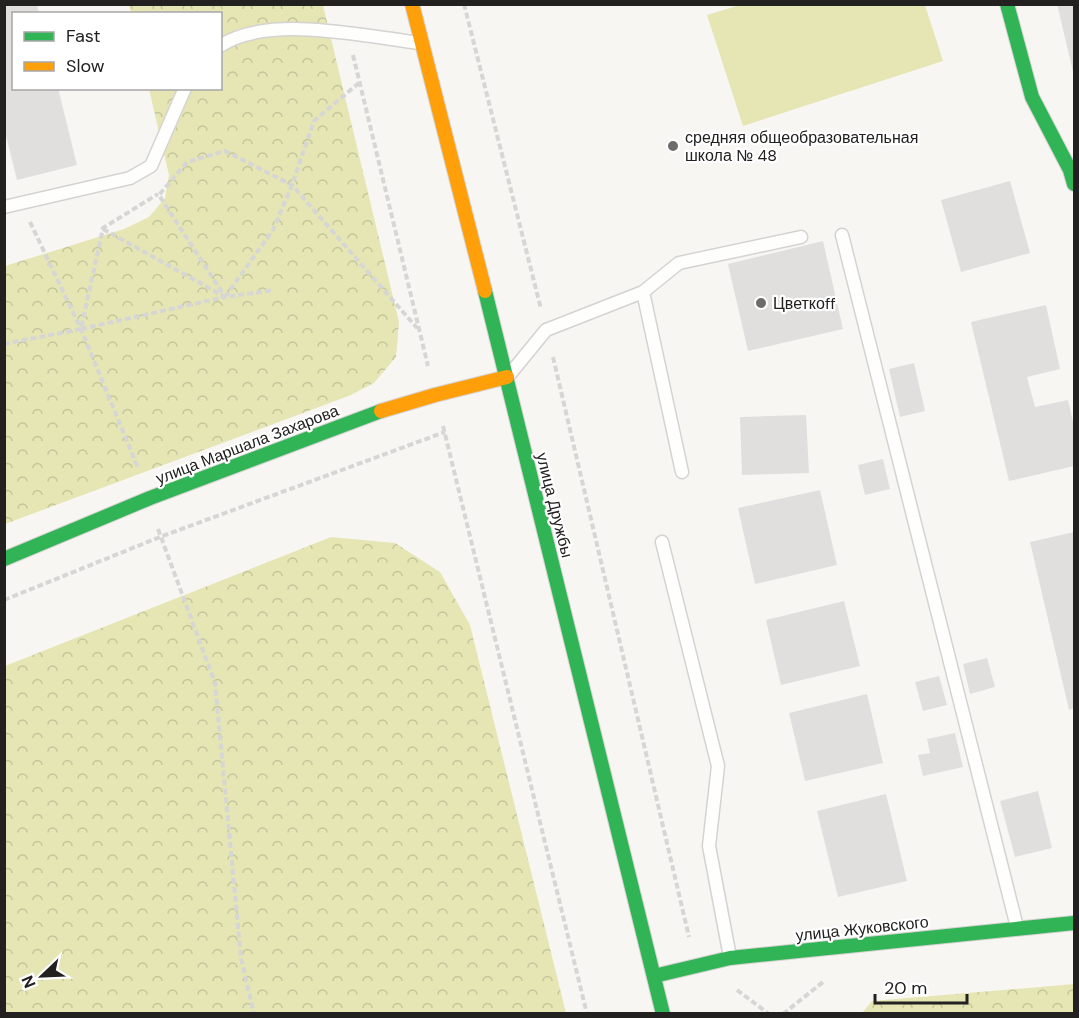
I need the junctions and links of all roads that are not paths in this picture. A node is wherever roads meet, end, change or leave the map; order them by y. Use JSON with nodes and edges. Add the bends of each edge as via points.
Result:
{"nodes":[{"id":1,"x":412,"y":4,"type":"edge"},
{"id":2,"x":1007,"y":4,"type":"edge"},
{"id":3,"x":421,"y":43,"type":"junction"},
{"id":4,"x":222,"y":45,"type":"edge"},
{"id":5,"x":184,"y":90,"type":"edge"},
{"id":6,"x":1074,"y":184,"type":"edge"},
{"id":7,"x":4,"y":207,"type":"edge"},
{"id":8,"x":842,"y":235,"type":"dead end"},
{"id":9,"x":801,"y":237,"type":"dead end"},
{"id":10,"x":643,"y":292,"type":"junction"},
{"id":11,"x":507,"y":377,"type":"junction"},
{"id":12,"x":682,"y":472,"type":"dead end"},
{"id":13,"x":662,"y":542,"type":"dead end"},
{"id":14,"x":4,"y":559,"type":"edge"},
{"id":15,"x":1074,"y":923,"type":"edge"},
{"id":16,"x":1017,"y":928,"type":"junction"},
{"id":17,"x":730,"y":958,"type":"junction"},
{"id":18,"x":654,"y":976,"type":"junction"},
{"id":19,"x":663,"y":1014,"type":"edge"}],
"edges":[{"from":1,"to":3,"type":"street","name":"улица Дружбы"},
{"from":2,"to":6,"type":"street","via":[[1032,97]]},
{"from":3,"to":4,"type":"lane","via":[[329,31],[268,30]]},
{"from":3,"to":11,"type":"street","name":"улица Дружбы"},
{"from":5,"to":7,"type":"lane","via":[[150,166],[130,178]]},
{"from":8,"to":16,"type":"lane"},
{"from":9,"to":10,"type":"lane","via":[[679,263]]},
{"from":10,"to":11,"type":"lane","via":[[546,330]]},
{"from":10,"to":12,"type":"lane"},
{"from":11,"to":14,"type":"street","name":"улица Маршала Захарова","via":[[373,414],[150,498]]},
{"from":11,"to":18,"type":"street","name":"улица Дружбы"},
{"from":13,"to":17,"type":"lane","via":[[718,766],[709,846]]},
{"from":15,"to":16,"type":"street","name":"улица Жуковского"},
{"from":16,"to":17,"type":"street","name":"улица Жуковского"},
{"from":17,"to":18,"type":"street","name":"улица Жуковского"},
{"from":18,"to":19,"type":"street","name":"улица Дружбы"}]}
